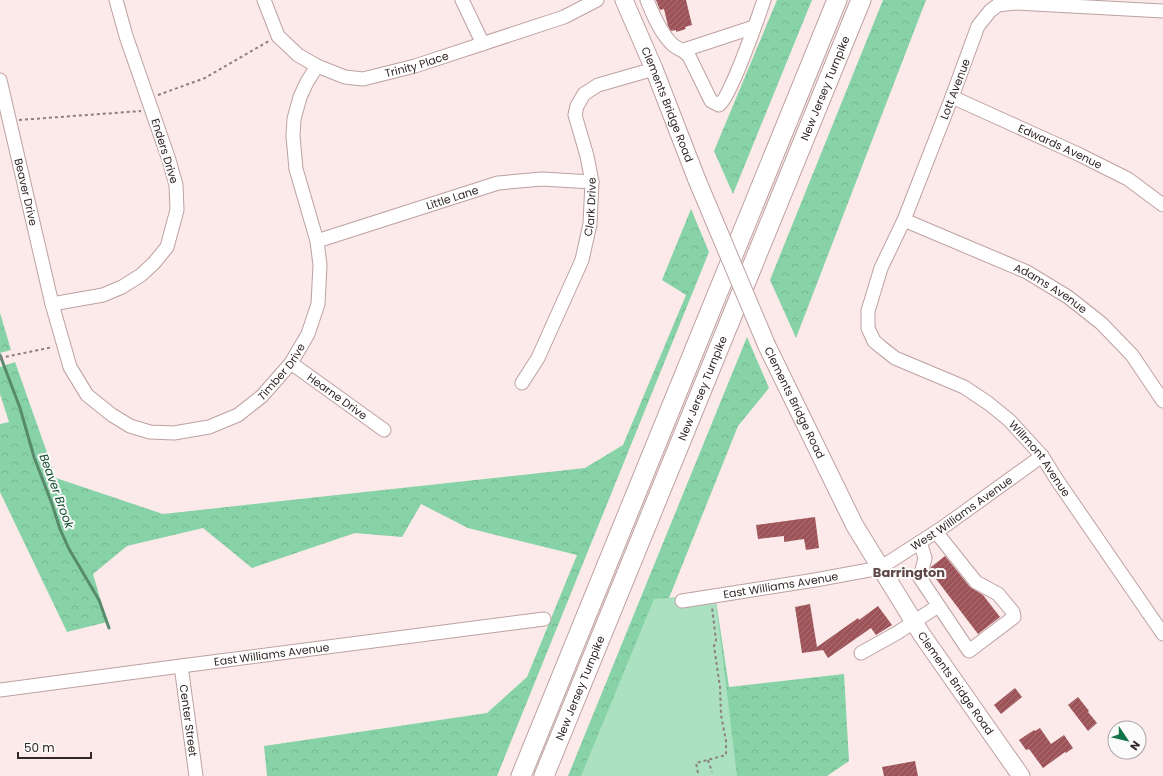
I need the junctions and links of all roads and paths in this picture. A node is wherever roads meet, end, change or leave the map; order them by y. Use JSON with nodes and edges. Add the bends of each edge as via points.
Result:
{"nodes":[{"id":1,"x":116,"y":0,"type":"edge"},
{"id":2,"x":264,"y":0,"type":"edge"},
{"id":3,"x":462,"y":0,"type":"edge"},
{"id":4,"x":597,"y":0,"type":"edge"},
{"id":5,"x":624,"y":0,"type":"edge"},
{"id":6,"x":647,"y":0,"type":"edge"},
{"id":7,"x":764,"y":0,"type":"edge"},
{"id":8,"x":837,"y":0,"type":"edge"},
{"id":9,"x":861,"y":0,"type":"edge"},
{"id":10,"x":1163,"y":11,"type":"edge"},
{"id":11,"x":754,"y":27,"type":"junction"},
{"id":12,"x":278,"y":36,"type":"junction"},
{"id":13,"x":483,"y":44,"type":"junction"},
{"id":14,"x":684,"y":50,"type":"junction"},
{"id":15,"x":317,"y":66,"type":"junction"},
{"id":16,"x":654,"y":69,"type":"junction"},
{"id":17,"x":0,"y":80,"type":"edge"},
{"id":18,"x":952,"y":97,"type":"junction"},
{"id":19,"x":150,"y":105,"type":"junction"},
{"id":20,"x":10,"y":120,"type":"junction"},
{"id":21,"x":592,"y":182,"type":"junction"},
{"id":22,"x":1163,"y":205,"type":"edge"},
{"id":23,"x":904,"y":220,"type":"junction"},
{"id":24,"x":317,"y":241,"type":"junction"},
{"id":25,"x":743,"y":288,"type":"junction"},
{"id":26,"x":52,"y":304,"type":"junction"},
{"id":27,"x":871,"y":334,"type":"joint"},
{"id":28,"x":64,"y":345,"type":"junction"},
{"id":29,"x":0,"y":358,"type":"edge"},
{"id":30,"x":291,"y":363,"type":"junction"},
{"id":31,"x":522,"y":383,"type":"dead end"},
{"id":32,"x":1163,"y":401,"type":"edge"},
{"id":33,"x":384,"y":430,"type":"dead end"},
{"id":34,"x":1042,"y":456,"type":"junction"},
{"id":35,"x":936,"y":532,"type":"junction"},
{"id":36,"x":920,"y":542,"type":"junction"},
{"id":37,"x":880,"y":568,"type":"junction"},
{"id":38,"x":682,"y":600,"type":"dead end"},
{"id":39,"x":712,"y":604,"type":"dead end"},
{"id":40,"x":938,"y":606,"type":"junction"},
{"id":41,"x":544,"y":619,"type":"dead end"},
{"id":42,"x":914,"y":621,"type":"junction"},
{"id":43,"x":1163,"y":634,"type":"edge"},
{"id":44,"x":861,"y":654,"type":"dead end"},
{"id":45,"x":181,"y":666,"type":"junction"},
{"id":46,"x":0,"y":690,"type":"edge"},
{"id":47,"x":708,"y":760,"type":"junction"},
{"id":48,"x":712,"y":772,"type":"dead end"},
{"id":49,"x":698,"y":773,"type":"dead end"},
{"id":50,"x":196,"y":776,"type":"edge"},
{"id":51,"x":521,"y":776,"type":"edge"},
{"id":52,"x":544,"y":776,"type":"edge"},
{"id":53,"x":1021,"y":776,"type":"edge"}],
"edges":[{"from":1,"to":19,"type":"street","name":"Enders Drive"},
{"from":2,"to":12,"type":"street","name":"Trinity Place"},
{"from":3,"to":13,"type":"street"},
{"from":4,"to":13,"type":"street","name":"Trinity Place","via":[[564,17]]},
{"from":5,"to":16,"type":"main road","name":"Clements Bridge Road"},
{"from":6,"to":14,"type":"street","via":[[663,32],[673,45]]},
{"from":7,"to":11,"type":"street"},
{"from":8,"to":51,"type":"highway","name":"New Jersey Turnpike"},
{"from":9,"to":25,"type":"highway","name":"New Jersey Turnpike"},
{"from":10,"to":18,"type":"street","name":"Lott Avenue","via":[[1014,3],[998,5],[978,26]]},
{"from":11,"to":14,"type":"street"},
{"from":11,"to":14,"type":"street","via":[[734,80],[723,103],[719,105],[711,101]]},
{"from":12,"to":15,"type":"street","name":"Trinity Place","via":[[298,55]]},
{"from":12,"to":19,"type":"path","via":[[205,78]]},
{"from":13,"to":15,"type":"street","name":"Trinity Place","via":[[415,66],[363,79],[345,77]]},
{"from":15,"to":24,"type":"street","name":"Timber Drive","via":[[300,97],[292,136],[296,169]]},
{"from":16,"to":21,"type":"street","name":"Clark Drive","via":[[598,85],[584,94],[577,106],[575,115]]},
{"from":16,"to":25,"type":"main road","name":"Clements Bridge Road","bridge":true},
{"from":17,"to":20,"type":"street","name":"Beaver Drive"},
{"from":18,"to":22,"type":"street","name":"Edwards Avenue","via":[[1128,179]]},
{"from":18,"to":23,"type":"street","name":"Lott Avenue"},
{"from":19,"to":20,"type":"path"},
{"from":19,"to":26,"type":"street","name":"Enders Drive","via":[[176,185],[177,210],[167,247],[141,275],[122,287],[103,295]]},
{"from":20,"to":26,"type":"street","name":"Beaver Drive"},
{"from":21,"to":24,"type":"street","name":"Little Lane","via":[[542,179],[498,183]]},
{"from":21,"to":31,"type":"street","name":"Clark Drive","via":[[590,224],[582,260],[538,358]]},
{"from":23,"to":27,"type":"street","name":"Lott Avenue","via":[[881,268],[868,311],[868,328]]},
{"from":23,"to":32,"type":"street","name":"Adams Avenue","via":[[1027,272],[1068,297],[1101,323],[1132,355]]},
{"from":24,"to":30,"type":"street","name":"Timber Drive","via":[[320,265],[318,304],[308,334]]},
{"from":25,"to":37,"type":"main road","name":"Clements Bridge Road","bridge":true,"via":[[767,346],[855,526]]},
{"from":25,"to":52,"type":"highway","name":"New Jersey Turnpike"},
{"from":26,"to":28,"type":"street","name":"Timber Drive"},
{"from":27,"to":34,"type":"street","name":"Willmont Avenue","via":[[880,348],[895,358],[964,387],[988,403],[1009,420]]},
{"from":28,"to":29,"type":"path"},
{"from":28,"to":30,"type":"street","name":"Timber Drive","via":[[70,367],[87,395],[130,426],[150,432],[174,433],[209,427],[238,415],[262,396]]},
{"from":30,"to":33,"type":"street","name":"Hearne Drive"},
{"from":34,"to":35,"type":"street","name":"West Williams Avenue"},
{"from":34,"to":43,"type":"street","name":"Willmont Avenue"},
{"from":35,"to":36,"type":"street","name":"West Williams Avenue"},
{"from":35,"to":40,"type":"street","via":[[976,582],[998,594],[1013,612],[1014,617],[969,650]]},
{"from":36,"to":37,"type":"street","name":"West Williams Avenue"},
{"from":36,"to":40,"type":"street","via":[[925,558],[920,578]]},
{"from":37,"to":38,"type":"street","name":"East Williams Avenue"},
{"from":37,"to":42,"type":"main road","name":"Clements Bridge Road"},
{"from":39,"to":47,"type":"path","via":[[726,755]]},
{"from":40,"to":42,"type":"street"},
{"from":41,"to":45,"type":"street","name":"East Williams Avenue"},
{"from":42,"to":44,"type":"street"},
{"from":42,"to":53,"type":"main road","name":"Clements Bridge Road"},
{"from":45,"to":46,"type":"street","name":"East Williams Avenue"},
{"from":45,"to":50,"type":"street","name":"Center Street"},
{"from":47,"to":48,"type":"path"},
{"from":47,"to":49,"type":"path","via":[[696,763]]}]}
